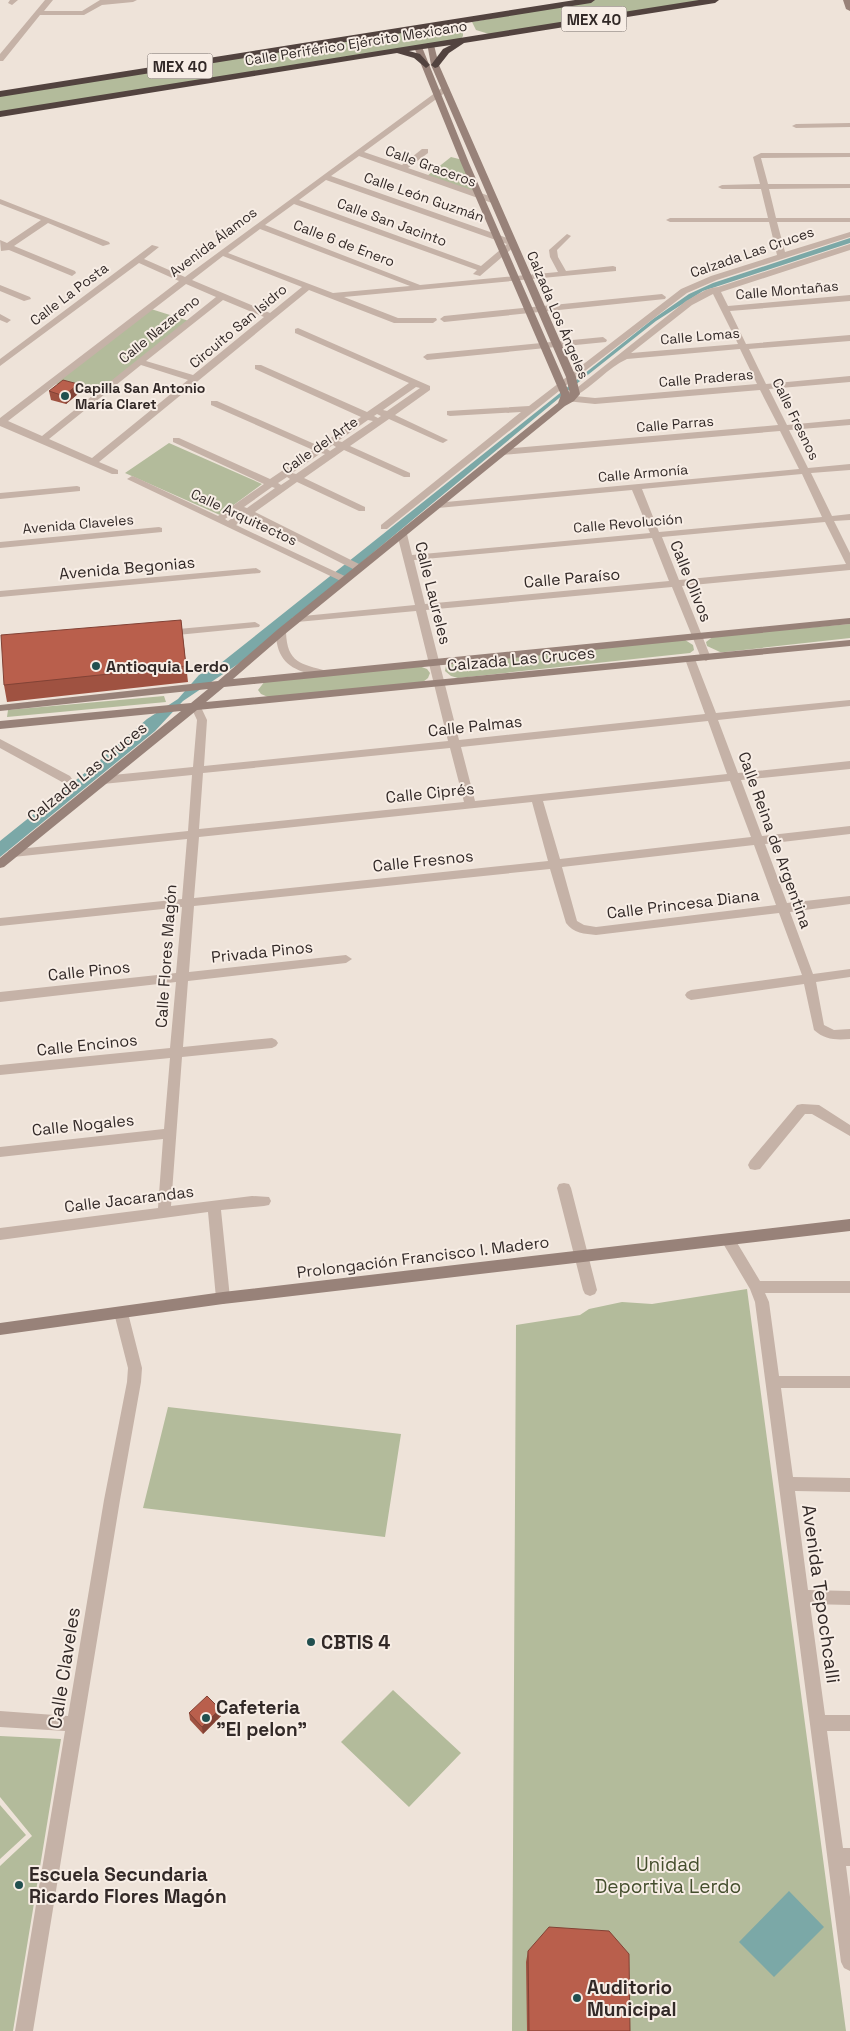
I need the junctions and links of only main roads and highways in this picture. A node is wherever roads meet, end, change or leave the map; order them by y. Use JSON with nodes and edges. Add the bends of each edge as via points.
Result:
{"nodes":[{"id":1,"x":590,"y":0,"type":"edge"},
{"id":2,"x":716,"y":0,"type":"edge"},
{"id":3,"x":459,"y":21,"type":"junction"},
{"id":4,"x":473,"y":38,"type":"junction"},
{"id":5,"x":385,"y":52,"type":"junction"},
{"id":6,"x":0,"y":94,"type":"edge"},
{"id":7,"x":0,"y":114,"type":"edge"}],
"edges":[{"from":1,"to":3,"type":"highway","name":"Calle Periférico Ejército Mexicano","number":"MEX 40"},
{"from":2,"to":4,"type":"highway","name":"Calle Periférico Ejército Mexicano","number":"MEX 40"},
{"from":3,"to":4,"type":"highway"},
{"from":3,"to":6,"type":"highway","name":"Calle Periférico Ejército Mexicano","number":"MEX 40"},
{"from":4,"to":5,"type":"highway","name":"Calle Periférico Ejército Mexicano","number":"MEX 40"},
{"from":4,"to":5,"type":"highway","via":[[451,48],[430,65],[412,54]]},
{"from":5,"to":7,"type":"highway","name":"Calle Periférico Ejército Mexicano","number":"MEX 40"}]}
